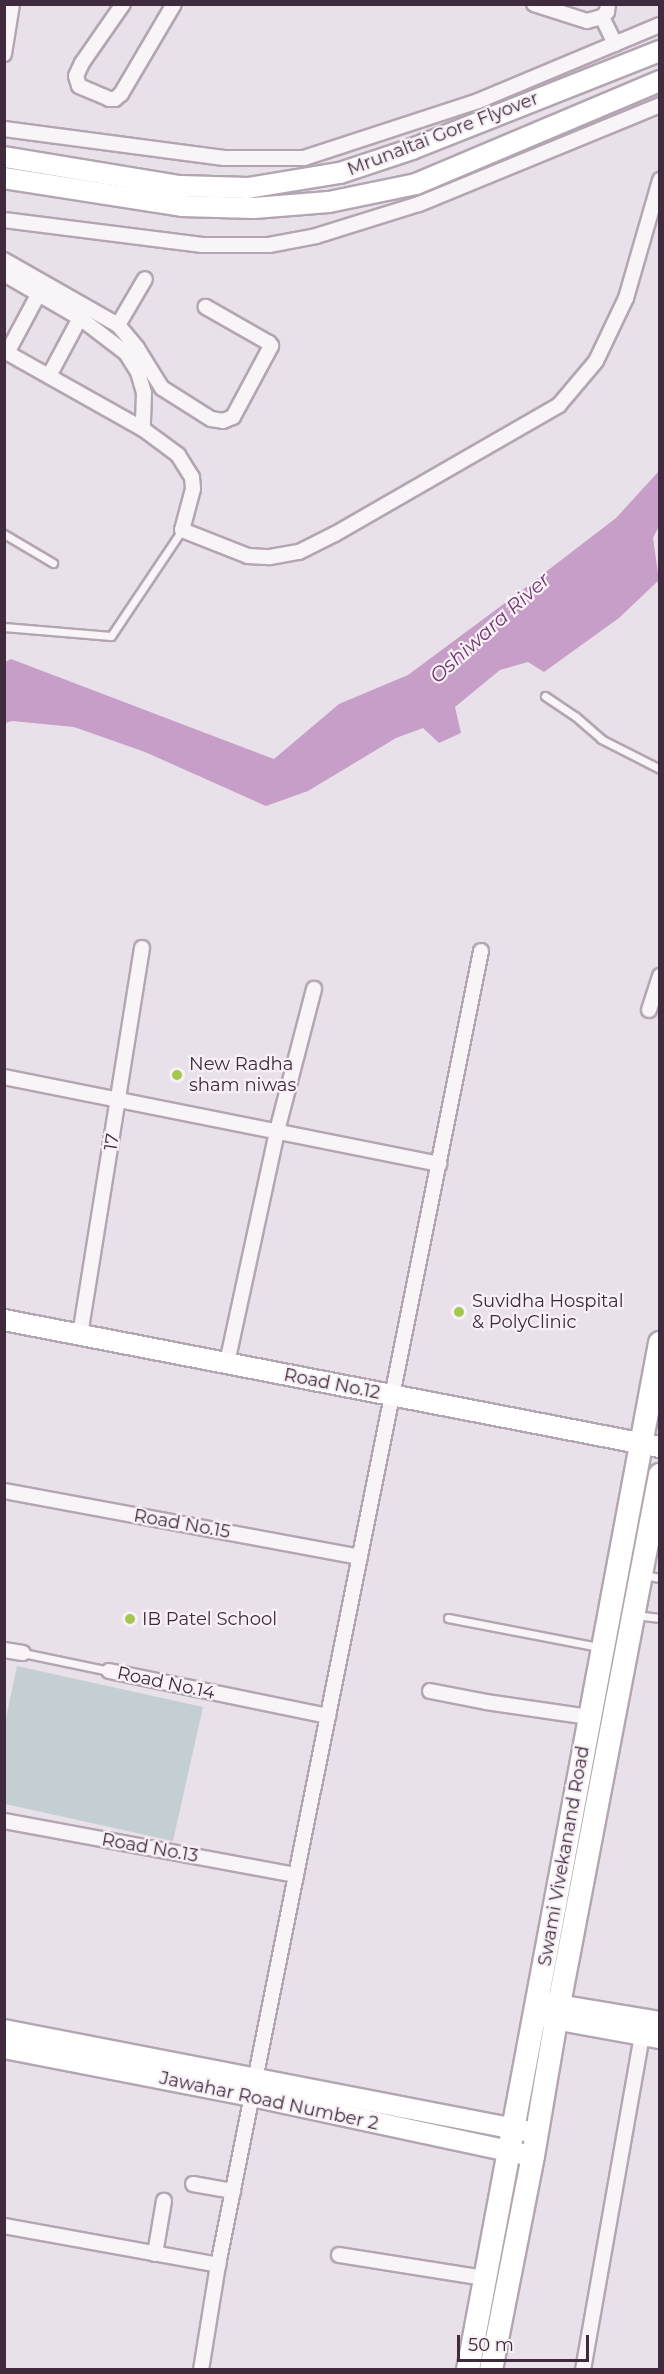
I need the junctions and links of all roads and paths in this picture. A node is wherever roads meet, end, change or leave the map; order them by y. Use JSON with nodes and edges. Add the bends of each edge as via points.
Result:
{"nodes":[{"id":1,"x":12,"y":4,"type":"edge"},
{"id":2,"x":123,"y":4,"type":"edge"},
{"id":3,"x":174,"y":4,"type":"edge"},
{"id":4,"x":534,"y":4,"type":"edge"},
{"id":5,"x":605,"y":11,"type":"edge"},
{"id":6,"x":660,"y":26,"type":"edge"},
{"id":7,"x":615,"y":44,"type":"junction"},
{"id":8,"x":660,"y":51,"type":"edge"},
{"id":9,"x":4,"y":54,"type":"edge"},
{"id":10,"x":660,"y":81,"type":"edge"},
{"id":11,"x":660,"y":105,"type":"edge"},
{"id":12,"x":4,"y":129,"type":"edge"},
{"id":13,"x":4,"y":157,"type":"edge"},
{"id":14,"x":4,"y":178,"type":"edge"},
{"id":15,"x":660,"y":180,"type":"edge"},
{"id":16,"x":4,"y":220,"type":"edge"},
{"id":17,"x":4,"y":260,"type":"edge"},
{"id":18,"x":4,"y":274,"type":"edge"},
{"id":19,"x":144,"y":279,"type":"dead end"},
{"id":20,"x":39,"y":293,"type":"junction"},
{"id":21,"x":207,"y":307,"type":"dead end"},
{"id":22,"x":81,"y":318,"type":"junction"},
{"id":23,"x":118,"y":326,"type":"junction"},
{"id":24,"x":6,"y":352,"type":"edge"},
{"id":25,"x":49,"y":376,"type":"junction"},
{"id":26,"x":143,"y":429,"type":"junction"},
{"id":27,"x":182,"y":530,"type":"junction"},
{"id":28,"x":4,"y":534,"type":"edge"},
{"id":29,"x":53,"y":563,"type":"dead end"},
{"id":30,"x":4,"y":627,"type":"edge"},
{"id":31,"x":545,"y":696,"type":"dead end"},
{"id":32,"x":660,"y":769,"type":"edge"},
{"id":33,"x":142,"y":948,"type":"dead end"},
{"id":34,"x":481,"y":951,"type":"dead end"},
{"id":35,"x":660,"y":976,"type":"edge"},
{"id":36,"x":314,"y":988,"type":"dead end"},
{"id":37,"x":649,"y":1010,"type":"dead end"},
{"id":38,"x":4,"y":1077,"type":"edge"},
{"id":39,"x":119,"y":1100,"type":"junction"},
{"id":40,"x":277,"y":1131,"type":"junction"},
{"id":41,"x":439,"y":1164,"type":"junction"},
{"id":42,"x":4,"y":1320,"type":"edge"},
{"id":43,"x":80,"y":1335,"type":"junction"},
{"id":44,"x":660,"y":1343,"type":"edge"},
{"id":45,"x":227,"y":1363,"type":"junction"},
{"id":46,"x":392,"y":1395,"type":"junction"},
{"id":47,"x":649,"y":1445,"type":"edge"},
{"id":48,"x":660,"y":1475,"type":"edge"},
{"id":49,"x":4,"y":1491,"type":"edge"},
{"id":50,"x":360,"y":1557,"type":"junction"},
{"id":51,"x":650,"y":1576,"type":"edge"},
{"id":52,"x":633,"y":1614,"type":"junction"},
{"id":53,"x":448,"y":1618,"type":"dead end"},
{"id":54,"x":660,"y":1618,"type":"edge"},
{"id":55,"x":602,"y":1648,"type":"junction"},
{"id":56,"x":4,"y":1650,"type":"edge"},
{"id":57,"x":23,"y":1653,"type":"joint"},
{"id":58,"x":109,"y":1671,"type":"joint"},
{"id":59,"x":430,"y":1691,"type":"dead end"},
{"id":60,"x":328,"y":1716,"type":"junction"},
{"id":61,"x":589,"y":1717,"type":"junction"},
{"id":62,"x":4,"y":1821,"type":"edge"},
{"id":63,"x":296,"y":1875,"type":"junction"},
{"id":64,"x":546,"y":2010,"type":"junction"},
{"id":65,"x":660,"y":2022,"type":"edge"},
{"id":66,"x":4,"y":2030,"type":"edge"},
{"id":67,"x":651,"y":2037,"type":"edge"},
{"id":68,"x":4,"y":2048,"type":"edge"},
{"id":69,"x":45,"y":2048,"type":"junction"},
{"id":70,"x":254,"y":2088,"type":"junction"},
{"id":71,"x":525,"y":2130,"type":"junction"},
{"id":72,"x":510,"y":2152,"type":"junction"},
{"id":73,"x":533,"y":2157,"type":"junction"},
{"id":74,"x":194,"y":2184,"type":"dead end"},
{"id":75,"x":233,"y":2191,"type":"junction"},
{"id":76,"x":165,"y":2201,"type":"dead end"},
{"id":77,"x":4,"y":2226,"type":"edge"},
{"id":78,"x":155,"y":2254,"type":"junction"},
{"id":79,"x":339,"y":2255,"type":"dead end"},
{"id":80,"x":218,"y":2265,"type":"junction"},
{"id":81,"x":485,"y":2278,"type":"junction"},
{"id":82,"x":201,"y":2370,"type":"edge"},
{"id":83,"x":468,"y":2370,"type":"edge"},
{"id":84,"x":491,"y":2370,"type":"edge"},
{"id":85,"x":583,"y":2370,"type":"edge"}],
"edges":[{"from":1,"to":9,"type":"street"},
{"from":2,"to":3,"type":"street","via":[[76,76],[79,86],[110,99],[121,94]]},
{"from":4,"to":5,"type":"street","via":[[587,21]]},
{"from":5,"to":7,"type":"street"},
{"from":6,"to":7,"type":"street"},
{"from":7,"to":12,"type":"street","via":[[478,101],[304,158],[224,158]]},
{"from":8,"to":13,"type":"street","name":"Mrunaltai Gore Flyover","via":[[412,149],[340,173],[294,181],[248,188],[180,186]]},
{"from":10,"to":14,"type":"street","name":"Mrunaltai Gore Flyover","via":[[416,184],[329,202],[254,208],[182,206]]},
{"from":11,"to":16,"type":"street","via":[[419,204],[316,236],[268,245],[202,245]]},
{"from":15,"to":27,"type":"street","via":[[626,298],[596,361],[559,405],[299,552],[248,556]]},
{"from":17,"to":23,"type":"street"},
{"from":18,"to":20,"type":"street"},
{"from":19,"to":23,"type":"street"},
{"from":20,"to":22,"type":"street"},
{"from":20,"to":24,"type":"street"},
{"from":21,"to":23,"type":"street","via":[[271,346],[233,417],[223,422],[211,419],[162,388]]},
{"from":22,"to":25,"type":"street"},
{"from":22,"to":26,"type":"street","via":[[134,362],[144,393]]},
{"from":24,"to":25,"type":"street"},
{"from":25,"to":26,"type":"street"},
{"from":26,"to":27,"type":"street","via":[[178,455],[192,477],[193,489]]},
{"from":27,"to":30,"type":"lane","via":[[111,636]]},
{"from":28,"to":29,"type":"lane"},
{"from":31,"to":32,"type":"lane","via":[[602,739]]},
{"from":33,"to":39,"type":"street","name":"17"},
{"from":34,"to":41,"type":"street"},
{"from":35,"to":37,"type":"street"},
{"from":36,"to":40,"type":"street"},
{"from":38,"to":39,"type":"street"},
{"from":39,"to":40,"type":"street"},
{"from":39,"to":43,"type":"street","name":"17"},
{"from":40,"to":41,"type":"street"},
{"from":40,"to":45,"type":"street"},
{"from":41,"to":46,"type":"street"},
{"from":42,"to":43,"type":"street","name":"Road No.12"},
{"from":43,"to":45,"type":"street","name":"Road No.12"},
{"from":44,"to":47,"type":"main road","name":"Swami Vivekanand Road"},
{"from":45,"to":46,"type":"street","name":"Road No.12"},
{"from":46,"to":47,"type":"street","name":"Road No.12"},
{"from":46,"to":50,"type":"street"},
{"from":47,"to":55,"type":"main road","name":"Swami Vivekanand Road"},
{"from":48,"to":51,"type":"main road","name":"Swami Vivekanand Road"},
{"from":49,"to":50,"type":"street","name":"Road No.15"},
{"from":50,"to":60,"type":"street"},
{"from":51,"to":52,"type":"main road","name":"Swami Vivekanand Road"},
{"from":52,"to":54,"type":"lane"},
{"from":52,"to":64,"type":"main road","name":"Swami Vivekanand Road"},
{"from":53,"to":55,"type":"lane"},
{"from":55,"to":61,"type":"main road","name":"Swami Vivekanand Road"},
{"from":56,"to":57,"type":"street","name":"Road No.14"},
{"from":57,"to":58,"type":"lane","name":"Road No.14"},
{"from":58,"to":60,"type":"street","name":"Road No.14"},
{"from":59,"to":61,"type":"street"},
{"from":60,"to":63,"type":"street"},
{"from":61,"to":64,"type":"main road","name":"Swami Vivekanand Road"},
{"from":62,"to":63,"type":"street","name":"Road No.13"},
{"from":63,"to":70,"type":"street"},
{"from":64,"to":65,"type":"street"},
{"from":64,"to":67,"type":"street"},
{"from":64,"to":71,"type":"main road","name":"Swami Vivekanand Road"},
{"from":66,"to":69,"type":"street"},
{"from":67,"to":85,"type":"street"},
{"from":68,"to":69,"type":"street","name":"Jawahar Road Number 2"},
{"from":69,"to":70,"type":"street","name":"Jawahar Road Number 2"},
{"from":70,"to":71,"type":"street","name":"Jawahar Road Number 2"},
{"from":70,"to":72,"type":"street","name":"Jawahar Road Number 2"},
{"from":70,"to":75,"type":"street"},
{"from":71,"to":72,"type":"main road","name":"Swami Vivekanand Road"},
{"from":71,"to":73,"type":"main road","name":"Swami Vivekanand Road"},
{"from":72,"to":73,"type":"street","name":"Jawahar Road Number 2"},
{"from":72,"to":81,"type":"main road","name":"Swami Vivekanand Road"},
{"from":73,"to":84,"type":"main road","name":"Swami Vivekanand Road"},
{"from":74,"to":75,"type":"street"},
{"from":75,"to":80,"type":"street"},
{"from":76,"to":78,"type":"street"},
{"from":77,"to":78,"type":"street"},
{"from":78,"to":80,"type":"street"},
{"from":79,"to":81,"type":"street"},
{"from":80,"to":82,"type":"street"},
{"from":81,"to":83,"type":"main road","name":"Swami Vivekanand Road"}]}
